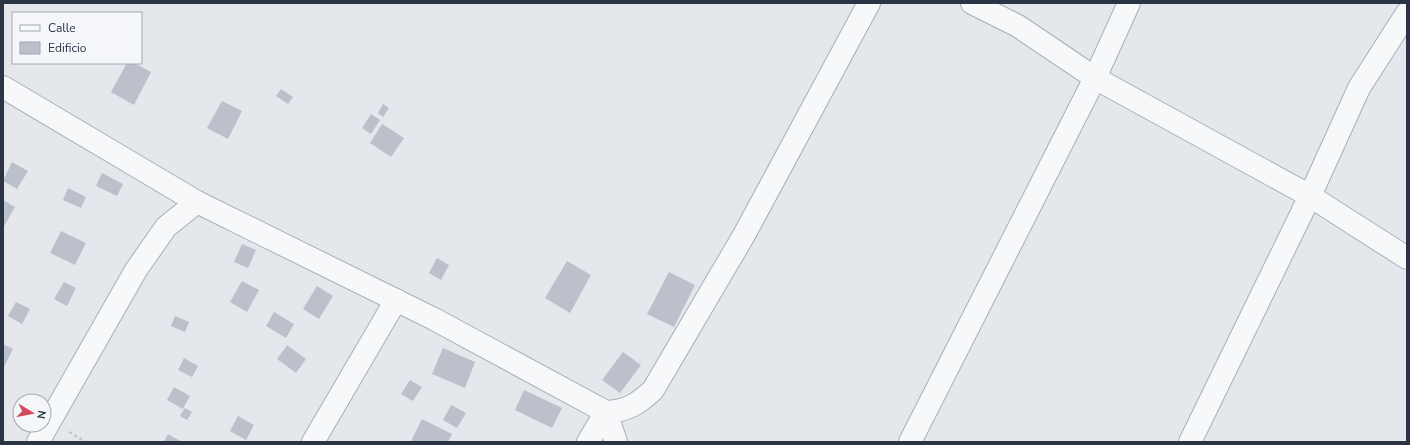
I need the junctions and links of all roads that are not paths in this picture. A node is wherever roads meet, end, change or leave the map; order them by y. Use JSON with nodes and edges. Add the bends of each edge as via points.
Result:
{"nodes":[{"id":1,"x":869,"y":3,"type":"edge"},
{"id":2,"x":972,"y":3,"type":"edge"},
{"id":3,"x":1129,"y":3,"type":"edge"},
{"id":4,"x":1407,"y":13,"type":"edge"},
{"id":5,"x":1095,"y":78,"type":"junction"},
{"id":6,"x":3,"y":87,"type":"edge"},
{"id":7,"x":1310,"y":196,"type":"junction"},
{"id":8,"x":197,"y":202,"type":"junction"},
{"id":9,"x":1407,"y":258,"type":"edge"},
{"id":10,"x":396,"y":300,"type":"junction"},
{"id":11,"x":606,"y":412,"type":"junction"},
{"id":12,"x":38,"y":442,"type":"edge"},
{"id":13,"x":313,"y":442,"type":"edge"},
{"id":14,"x":588,"y":442,"type":"edge"},
{"id":15,"x":616,"y":442,"type":"edge"},
{"id":16,"x":910,"y":442,"type":"edge"},
{"id":17,"x":1190,"y":442,"type":"edge"}],
"edges":[{"from":1,"to":11,"type":"street","via":[[744,235],[654,390],[626,409]]},
{"from":2,"to":5,"type":"street","via":[[1018,26]]},
{"from":3,"to":5,"type":"street"},
{"from":4,"to":7,"type":"street","via":[[1359,88]]},
{"from":5,"to":7,"type":"street"},
{"from":5,"to":16,"type":"street"},
{"from":6,"to":8,"type":"street"},
{"from":7,"to":9,"type":"street"},
{"from":7,"to":17,"type":"street"},
{"from":8,"to":10,"type":"street"},
{"from":8,"to":12,"type":"street","via":[[166,226],[136,270]]},
{"from":10,"to":11,"type":"street"},
{"from":10,"to":13,"type":"street"},
{"from":11,"to":14,"type":"street"},
{"from":11,"to":15,"type":"street"}]}
